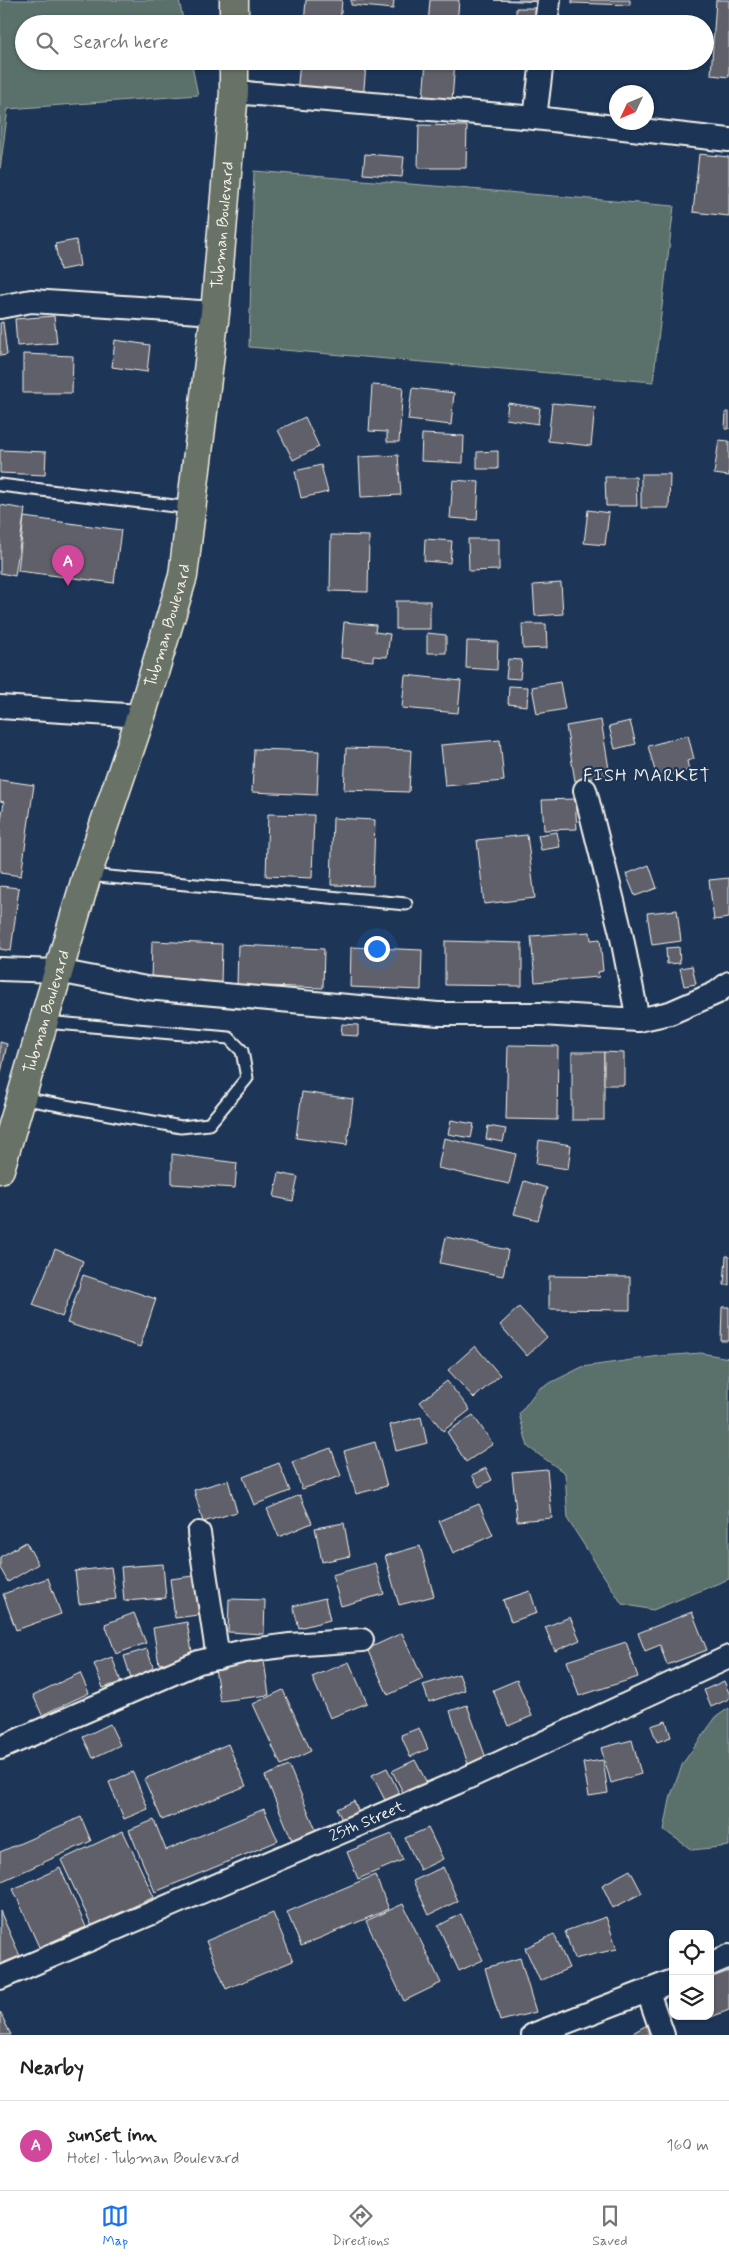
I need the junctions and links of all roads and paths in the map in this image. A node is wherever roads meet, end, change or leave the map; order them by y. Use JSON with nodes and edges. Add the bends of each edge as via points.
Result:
{"nodes":[{"id":1,"x":234,"y":0,"type":"edge"},
{"id":2,"x":549,"y":0,"type":"edge"},
{"id":3,"x":234,"y":15,"type":"edge"},
{"id":4,"x":547,"y":15,"type":"edge"},
{"id":5,"x":234,"y":70,"type":"edge"},
{"id":6,"x":541,"y":70,"type":"edge"},
{"id":7,"x":234,"y":92,"type":"junction"},
{"id":8,"x":535,"y":118,"type":"junction"},
{"id":9,"x":729,"y":140,"type":"edge"},
{"id":10,"x":0,"y":307,"type":"edge"},
{"id":11,"x":214,"y":313,"type":"junction"},
{"id":12,"x":0,"y":485,"type":"edge"},
{"id":13,"x":191,"y":508,"type":"junction"},
{"id":14,"x":0,"y":707,"type":"edge"},
{"id":15,"x":141,"y":716,"type":"junction"},
{"id":16,"x":585,"y":790,"type":"dead end"},
{"id":17,"x":87,"y":875,"type":"junction"},
{"id":18,"x":406,"y":904,"type":"dead end"},
{"id":19,"x":0,"y":969,"type":"edge"},
{"id":20,"x":58,"y":971,"type":"junction"},
{"id":21,"x":729,"y":983,"type":"edge"},
{"id":22,"x":638,"y":1020,"type":"junction"},
{"id":23,"x":45,"y":1022,"type":"junction"},
{"id":24,"x":21,"y":1098,"type":"junction"},
{"id":25,"x":5,"y":1142,"type":"edge"},
{"id":26,"x":0,"y":1169,"type":"edge"},
{"id":27,"x":199,"y":1533,"type":"dead end"},
{"id":28,"x":362,"y":1640,"type":"dead end"},
{"id":29,"x":729,"y":1657,"type":"edge"},
{"id":30,"x":218,"y":1658,"type":"junction"},
{"id":31,"x":0,"y":1748,"type":"edge"},
{"id":32,"x":729,"y":1956,"type":"edge"},
{"id":33,"x":714,"y":1962,"type":"edge"},
{"id":34,"x":0,"y":1978,"type":"edge"},
{"id":35,"x":669,"y":1983,"type":"edge"},
{"id":36,"x":648,"y":1992,"type":"junction"},
{"id":37,"x":533,"y":2035,"type":"edge"},
{"id":38,"x":663,"y":2035,"type":"edge"}],
"edges":[{"from":1,"to":3,"type":"highway"},
{"from":2,"to":4,"type":"street"},
{"from":5,"to":7,"type":"highway","name":"Tubman Boulevard"},
{"from":6,"to":8,"type":"street"},
{"from":7,"to":8,"type":"street"},
{"from":7,"to":11,"type":"highway","name":"Tubman Boulevard"},
{"from":8,"to":9,"type":"street"},
{"from":10,"to":11,"type":"street","via":[[31,301]]},
{"from":11,"to":13,"type":"highway","name":"Tubman Boulevard"},
{"from":12,"to":13,"type":"lane"},
{"from":13,"to":15,"type":"highway","name":"Tubman Boulevard","via":[[183,576]]},
{"from":14,"to":15,"type":"street"},
{"from":15,"to":17,"type":"highway","name":"Tubman Boulevard"},
{"from":16,"to":22,"type":"street","via":[[621,933]]},
{"from":17,"to":18,"type":"lane"},
{"from":17,"to":20,"type":"highway","name":"Tubman Boulevard"},
{"from":19,"to":20,"type":"street"},
{"from":20,"to":22,"type":"street","via":[[146,988],[438,1014],[542,1014]]},
{"from":20,"to":23,"type":"highway","name":"Tubman Boulevard"},
{"from":21,"to":22,"type":"street","via":[[716,993],[670,1013]]},
{"from":23,"to":24,"type":"highway","name":"Tubman Boulevard"},
{"from":23,"to":24,"type":"lane","via":[[229,1038],[242,1051],[247,1078],[209,1124],[181,1127]]},
{"from":24,"to":25,"type":"highway","name":"Tubman Boulevard"},
{"from":25,"to":26,"type":"highway","name":"Tubman Boulevard"},
{"from":27,"to":30,"type":"street"},
{"from":28,"to":30,"type":"street","via":[[290,1645]]},
{"from":29,"to":34,"type":"street","name":"25th Street","via":[[456,1783]]},
{"from":30,"to":31,"type":"street","via":[[199,1662]]},
{"from":32,"to":33,"type":"street"},
{"from":35,"to":36,"type":"street"},
{"from":36,"to":37,"type":"street"},
{"from":36,"to":38,"type":"street"}]}
